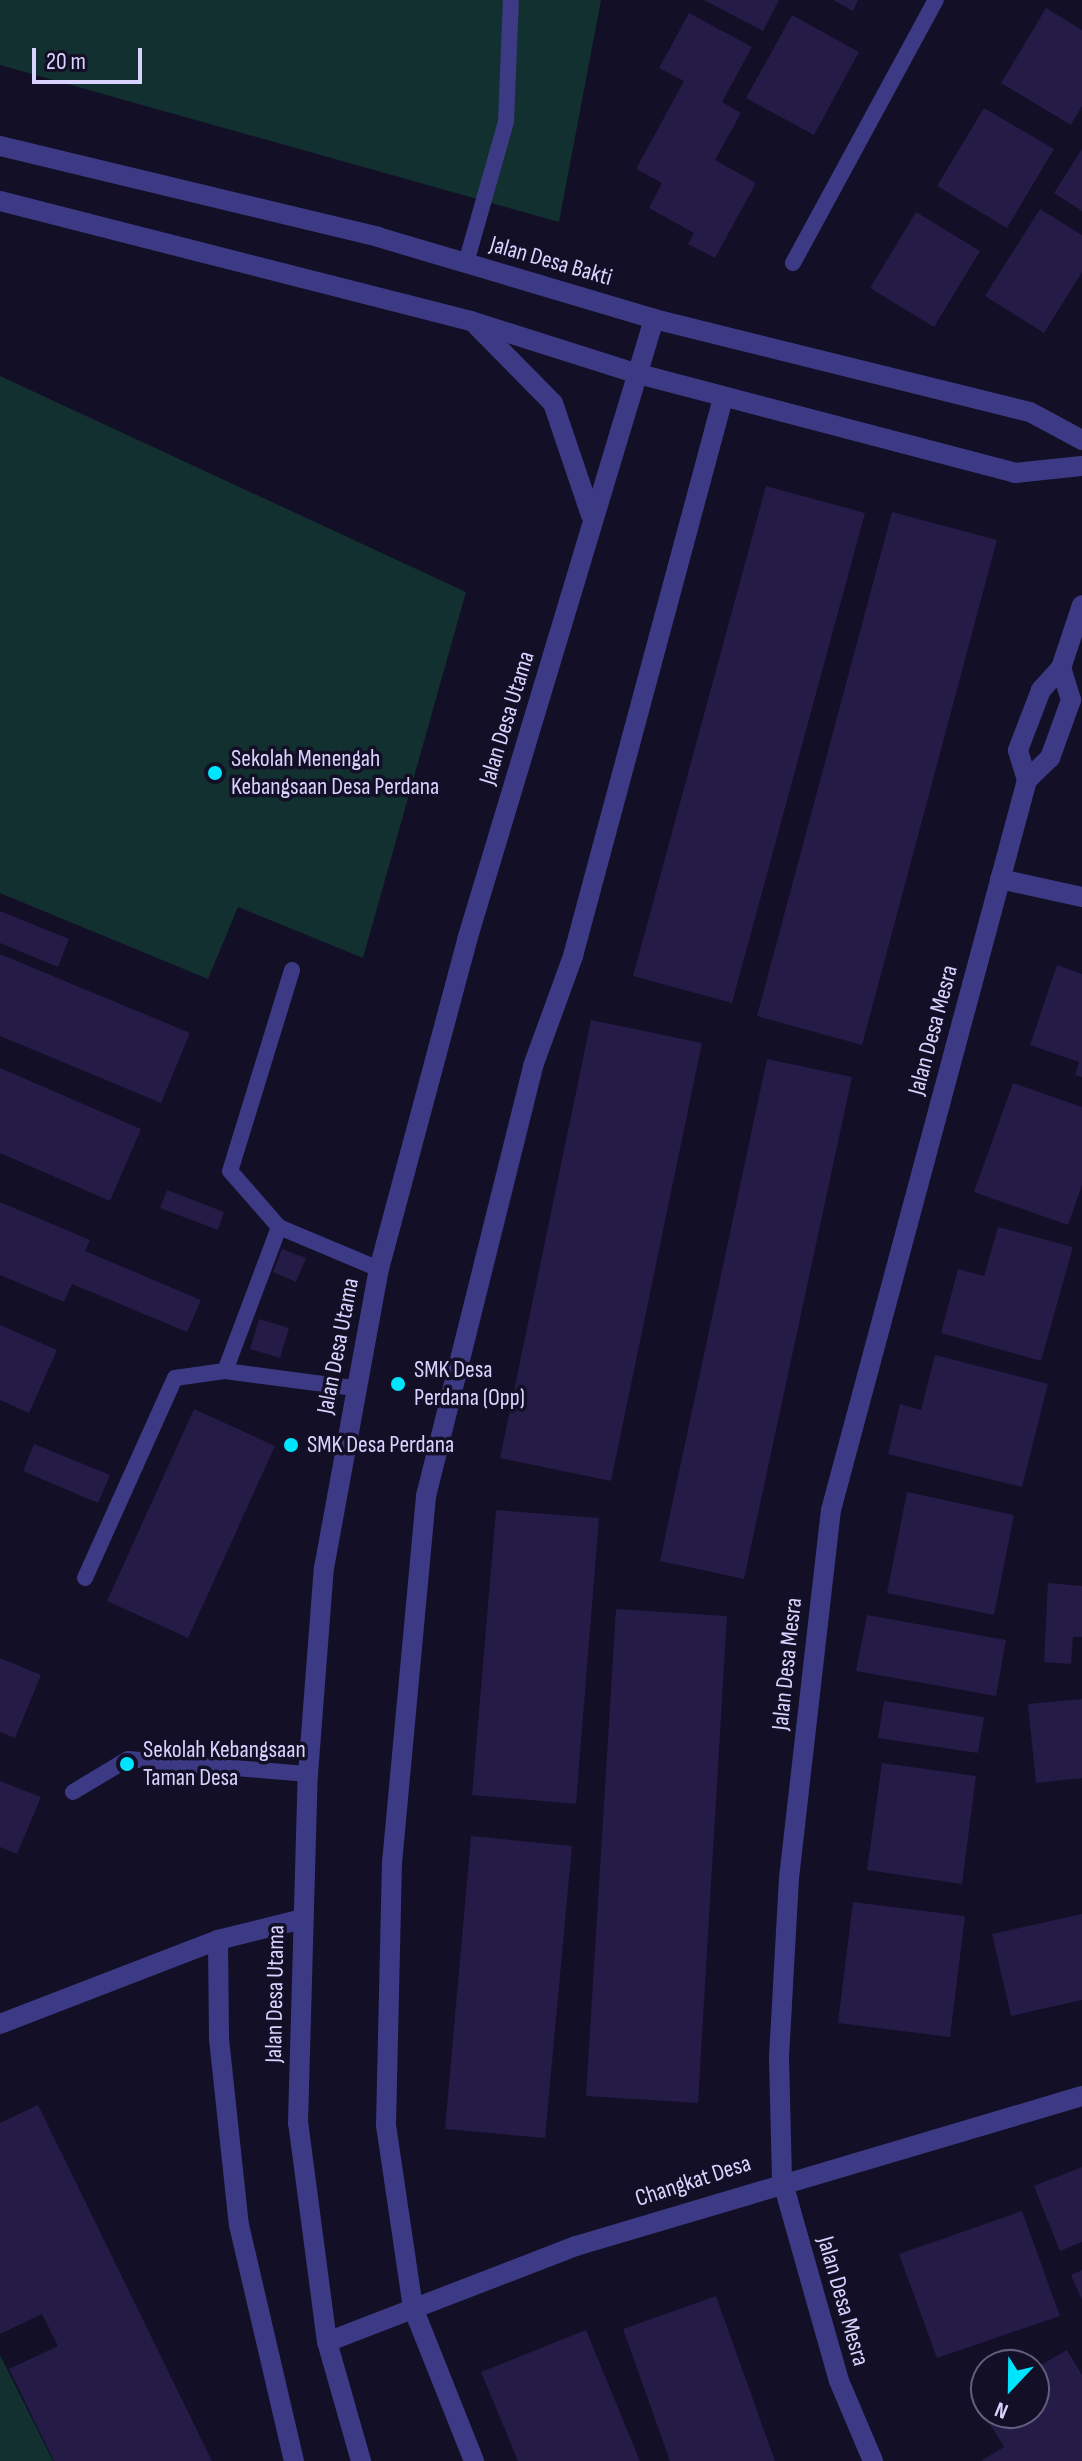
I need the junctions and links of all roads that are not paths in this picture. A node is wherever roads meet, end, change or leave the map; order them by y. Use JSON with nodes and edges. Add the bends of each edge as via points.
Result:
{"nodes":[{"id":1,"x":511,"y":0,"type":"edge"},
{"id":2,"x":936,"y":0,"type":"edge"},
{"id":3,"x":0,"y":146,"type":"edge"},
{"id":4,"x":0,"y":201,"type":"edge"},
{"id":5,"x":466,"y":263,"type":"junction"},
{"id":6,"x":793,"y":263,"type":"dead end"},
{"id":7,"x":654,"y":319,"type":"junction"},
{"id":8,"x":471,"y":321,"type":"junction"},
{"id":9,"x":635,"y":373,"type":"junction"},
{"id":10,"x":723,"y":398,"type":"junction"},
{"id":11,"x":1082,"y":440,"type":"edge"},
{"id":12,"x":1082,"y":466,"type":"edge"},
{"id":13,"x":592,"y":518,"type":"junction"},
{"id":14,"x":1082,"y":605,"type":"edge"},
{"id":15,"x":1061,"y":668,"type":"junction"},
{"id":16,"x":1027,"y":780,"type":"junction"},
{"id":17,"x":1000,"y":879,"type":"junction"},
{"id":18,"x":1082,"y":897,"type":"edge"},
{"id":19,"x":292,"y":970,"type":"dead end"},
{"id":20,"x":279,"y":1227,"type":"junction"},
{"id":21,"x":379,"y":1269,"type":"junction"},
{"id":22,"x":225,"y":1371,"type":"junction"},
{"id":23,"x":355,"y":1388,"type":"junction"},
{"id":24,"x":85,"y":1578,"type":"dead end"},
{"id":25,"x":308,"y":1774,"type":"junction"},
{"id":26,"x":73,"y":1792,"type":"dead end"},
{"id":27,"x":302,"y":1919,"type":"junction"},
{"id":28,"x":218,"y":1940,"type":"junction"},
{"id":29,"x":0,"y":2024,"type":"edge"},
{"id":30,"x":1082,"y":2096,"type":"edge"},
{"id":31,"x":782,"y":2180,"type":"junction"},
{"id":32,"x":413,"y":2308,"type":"junction"},
{"id":33,"x":327,"y":2342,"type":"junction"},
{"id":34,"x":294,"y":2461,"type":"edge"},
{"id":35,"x":361,"y":2461,"type":"edge"},
{"id":36,"x":474,"y":2461,"type":"edge"},
{"id":37,"x":873,"y":2461,"type":"edge"}],
"edges":[{"from":1,"to":5,"type":"lane","via":[[506,122]]},
{"from":2,"to":6,"type":"lane"},
{"from":3,"to":5,"type":"street","name":"Jalan Desa Bakti"},
{"from":4,"to":8,"type":"street"},
{"from":5,"to":7,"type":"street","name":"Jalan Desa Bakti"},
{"from":7,"to":9,"type":"street","name":"Jalan Desa Utama"},
{"from":7,"to":11,"type":"street","name":"Jalan Desa Bakti","via":[[1030,412]]},
{"from":8,"to":9,"type":"street"},
{"from":8,"to":13,"type":"street","via":[[553,403]]},
{"from":9,"to":10,"type":"street"},
{"from":9,"to":13,"type":"street","name":"Jalan Desa Utama"},
{"from":10,"to":12,"type":"street","via":[[1015,473]]},
{"from":10,"to":32,"type":"street","via":[[573,956],[533,1066],[426,1496],[392,1863],[386,2125]]},
{"from":13,"to":21,"type":"street","name":"Jalan Desa Utama"},
{"from":14,"to":15,"type":"street","name":"Jalan Desa Mesra"},
{"from":15,"to":16,"type":"street","name":"Jalan Desa Mesra","via":[[1041,690],[1018,750]]},
{"from":15,"to":16,"type":"street","name":"Jalan Desa Mesra","via":[[1071,700],[1050,758]]},
{"from":16,"to":17,"type":"street","name":"Jalan Desa Mesra"},
{"from":17,"to":18,"type":"street"},
{"from":17,"to":31,"type":"street","name":"Jalan Desa Mesra","via":[[831,1510],[789,1878],[779,2057]]},
{"from":19,"to":20,"type":"lane","via":[[228,1160],[235,1184]]},
{"from":20,"to":21,"type":"lane"},
{"from":20,"to":22,"type":"lane"},
{"from":21,"to":23,"type":"street","name":"Jalan Desa Utama"},
{"from":22,"to":23,"type":"lane"},
{"from":22,"to":24,"type":"lane","via":[[183,1374],[166,1389]]},
{"from":23,"to":25,"type":"street","name":"Jalan Desa Utama","via":[[324,1568]]},
{"from":25,"to":26,"type":"lane","via":[[128,1759]]},
{"from":25,"to":27,"type":"street","name":"Jalan Desa Utama"},
{"from":27,"to":28,"type":"street"},
{"from":27,"to":33,"type":"street","name":"Jalan Desa Utama","via":[[298,2123]]},
{"from":28,"to":29,"type":"street"},
{"from":28,"to":34,"type":"street","via":[[219,2039],[239,2225]]},
{"from":30,"to":31,"type":"street","name":"Changkat Desa","via":[[947,2141]]},
{"from":31,"to":32,"type":"street","name":"Changkat Desa","via":[[576,2246]]},
{"from":31,"to":37,"type":"street","name":"Jalan Desa Mesra","via":[[839,2381]]},
{"from":32,"to":33,"type":"street","name":"Changkat Desa"},
{"from":32,"to":36,"type":"street"},
{"from":33,"to":35,"type":"street","name":"Jalan Desa Utama"}]}
